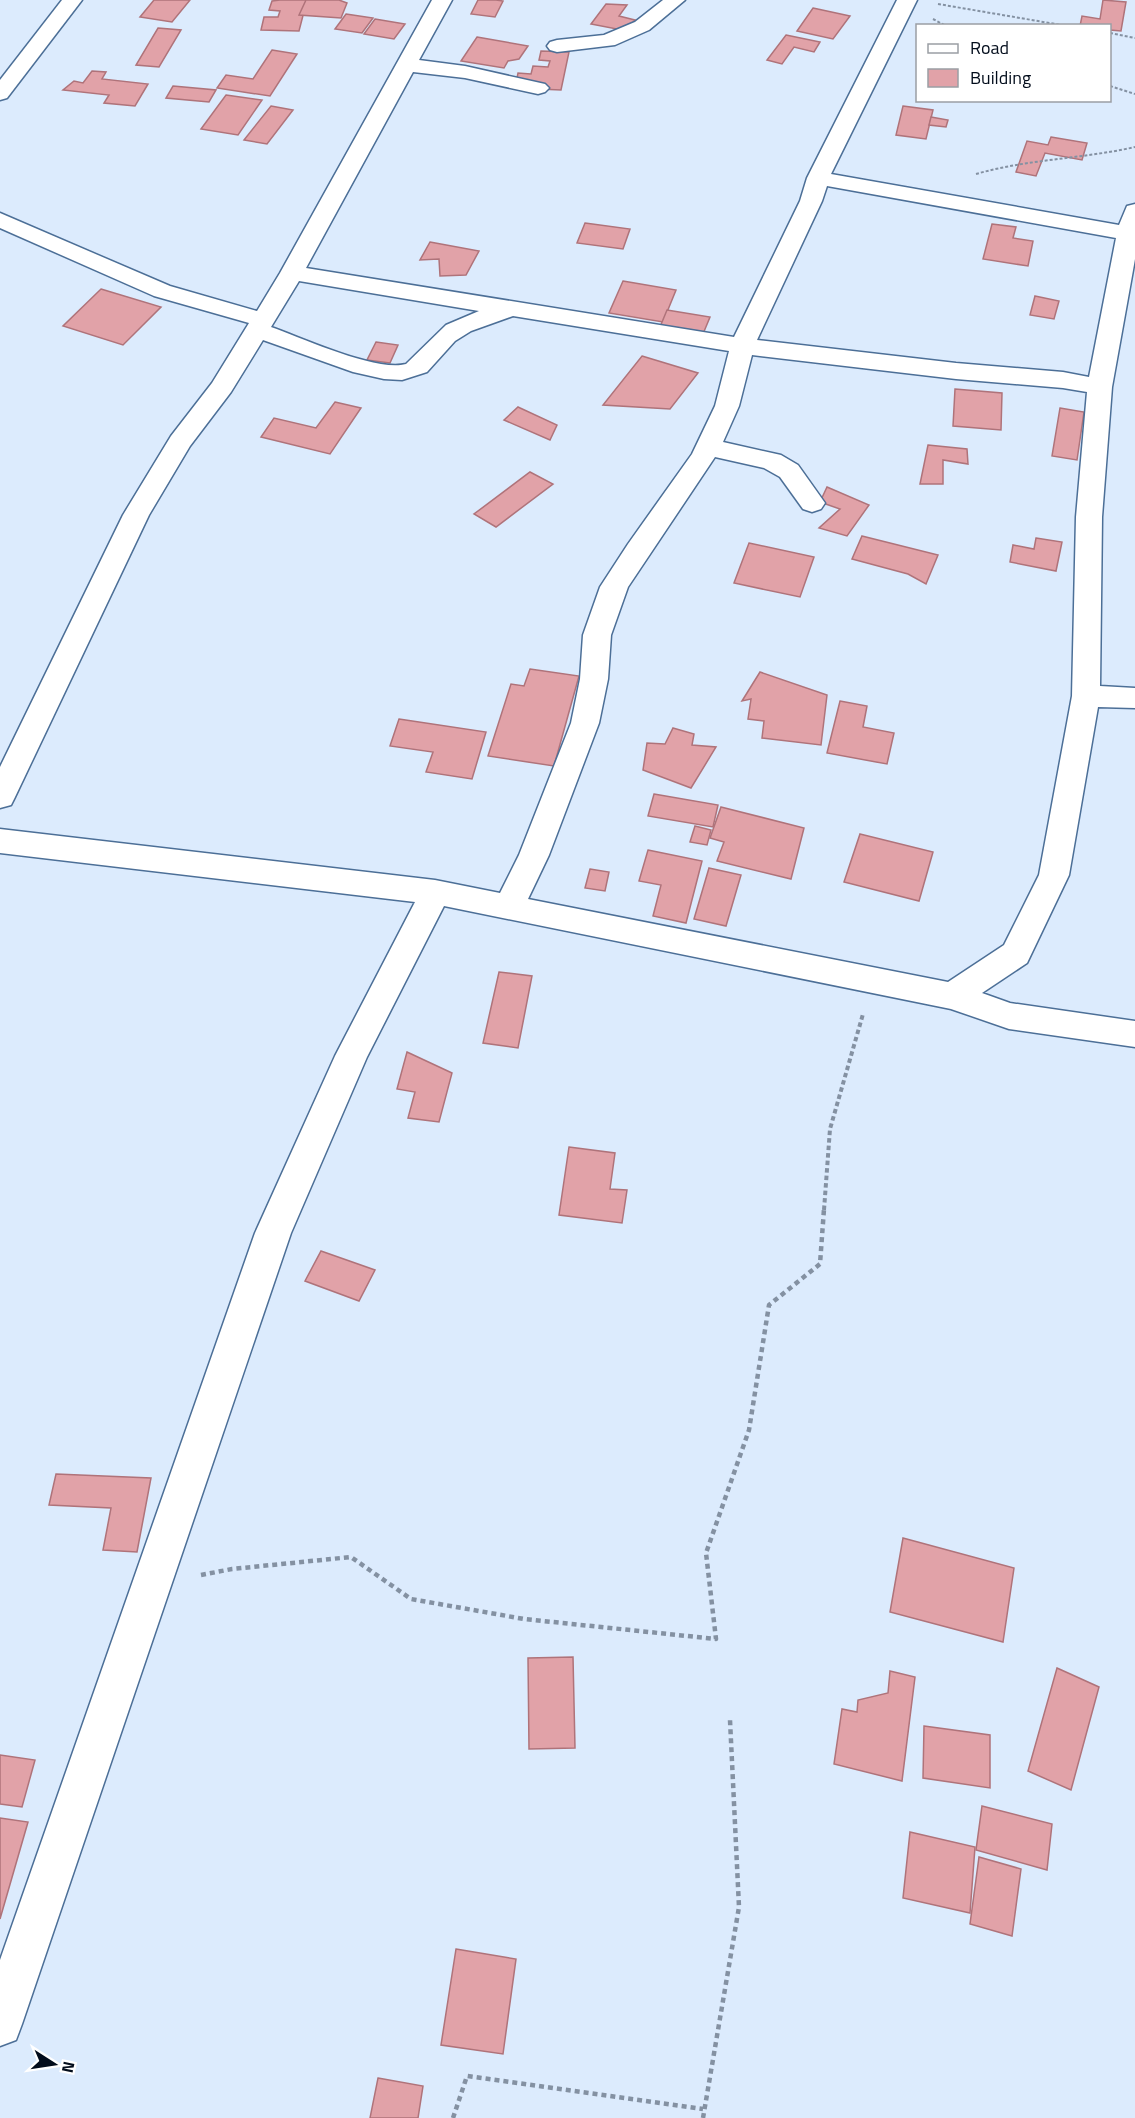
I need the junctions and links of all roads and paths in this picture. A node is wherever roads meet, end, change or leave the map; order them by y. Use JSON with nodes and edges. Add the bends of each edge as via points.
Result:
{"nodes":[{"id":1,"x":72,"y":0,"type":"edge"},
{"id":2,"x":442,"y":0,"type":"edge"},
{"id":3,"x":675,"y":0,"type":"edge"},
{"id":4,"x":917,"y":1,"type":"edge"},
{"id":5,"x":1055,"y":24,"type":"edge"},
{"id":6,"x":1111,"y":33,"type":"edge"},
{"id":7,"x":1135,"y":38,"type":"edge"},
{"id":8,"x":557,"y":46,"type":"dead end"},
{"id":9,"x":406,"y":65,"type":"junction"},
{"id":10,"x":1111,"y":86,"type":"edge"},
{"id":11,"x":538,"y":88,"type":"dead end"},
{"id":12,"x":0,"y":94,"type":"edge"},
{"id":13,"x":1135,"y":94,"type":"edge"},
{"id":14,"x":1135,"y":147,"type":"edge"},
{"id":15,"x":819,"y":178,"type":"junction"},
{"id":16,"x":922,"y":196,"type":"junction"},
{"id":17,"x":0,"y":220,"type":"edge"},
{"id":18,"x":1133,"y":227,"type":"edge"},
{"id":19,"x":292,"y":273,"type":"junction"},
{"id":20,"x":514,"y":309,"type":"junction"},
{"id":21,"x":260,"y":325,"type":"junction"},
{"id":22,"x":742,"y":346,"type":"junction"},
{"id":23,"x":1100,"y":387,"type":"junction"},
{"id":24,"x":707,"y":447,"type":"junction"},
{"id":25,"x":812,"y":503,"type":"dead end"},
{"id":26,"x":1086,"y":696,"type":"junction"},
{"id":27,"x":1135,"y":698,"type":"edge"},
{"id":28,"x":0,"y":797,"type":"edge"},
{"id":29,"x":0,"y":841,"type":"edge"},
{"id":30,"x":435,"y":892,"type":"junction"},
{"id":31,"x":509,"y":906,"type":"junction"},
{"id":32,"x":952,"y":996,"type":"junction"},
{"id":33,"x":866,"y":1005,"type":"dead end"},
{"id":34,"x":1135,"y":1034,"type":"edge"},
{"id":35,"x":152,"y":1584,"type":"junction"},
{"id":36,"x":730,"y":1720,"type":"dead end"},
{"id":37,"x":0,"y":2024,"type":"edge"},
{"id":38,"x":703,"y":2109,"type":"junction"},
{"id":39,"x":453,"y":2118,"type":"edge"},
{"id":40,"x":703,"y":2118,"type":"edge"}],
"edges":[{"from":1,"to":12,"type":"street"},
{"from":2,"to":9,"type":"street"},
{"from":3,"to":8,"type":"street","via":[[642,26],[608,41]]},
{"from":4,"to":5,"type":"path"},
{"from":4,"to":15,"type":"street"},
{"from":6,"to":7,"type":"path"},
{"from":9,"to":11,"type":"street","via":[[465,72]]},
{"from":9,"to":19,"type":"street"},
{"from":10,"to":13,"type":"path"},
{"from":14,"to":16,"type":"path","via":[[1012,164]]},
{"from":15,"to":16,"type":"street"},
{"from":15,"to":22,"type":"street"},
{"from":16,"to":18,"type":"street"},
{"from":17,"to":21,"type":"street","via":[[122,275]]},
{"from":18,"to":23,"type":"street"},
{"from":19,"to":20,"type":"street"},
{"from":19,"to":21,"type":"street"},
{"from":20,"to":21,"type":"street","via":[[491,313],[455,330],[415,369],[400,374],[360,367]]},
{"from":20,"to":22,"type":"street"},
{"from":21,"to":28,"type":"street","via":[[222,387],[180,442],[136,515]]},
{"from":22,"to":23,"type":"street"},
{"from":22,"to":24,"type":"street","via":[[727,406]]},
{"from":23,"to":26,"type":"street","via":[[1089,517]]},
{"from":24,"to":25,"type":"street","via":[[772,461],[789,471]]},
{"from":24,"to":31,"type":"street","via":[[614,587],[597,635],[585,723],[534,855]]},
{"from":26,"to":27,"type":"street"},
{"from":26,"to":32,"type":"street","via":[[1054,875],[1016,954]]},
{"from":29,"to":30,"type":"street"},
{"from":30,"to":31,"type":"street"},
{"from":30,"to":35,"type":"street","via":[[351,1056],[273,1233]]},
{"from":31,"to":32,"type":"street"},
{"from":32,"to":34,"type":"street","via":[[1009,1016]]},
{"from":33,"to":35,"type":"path","via":[[830,1129],[820,1264],[769,1305],[749,1430],[706,1553],[716,1639],[524,1619],[411,1599],[351,1557],[232,1569]]},
{"from":35,"to":37,"type":"street"},
{"from":36,"to":38,"type":"path","via":[[739,1907]]},
{"from":38,"to":39,"type":"path","via":[[467,2076]]},
{"from":38,"to":40,"type":"path"}]}
